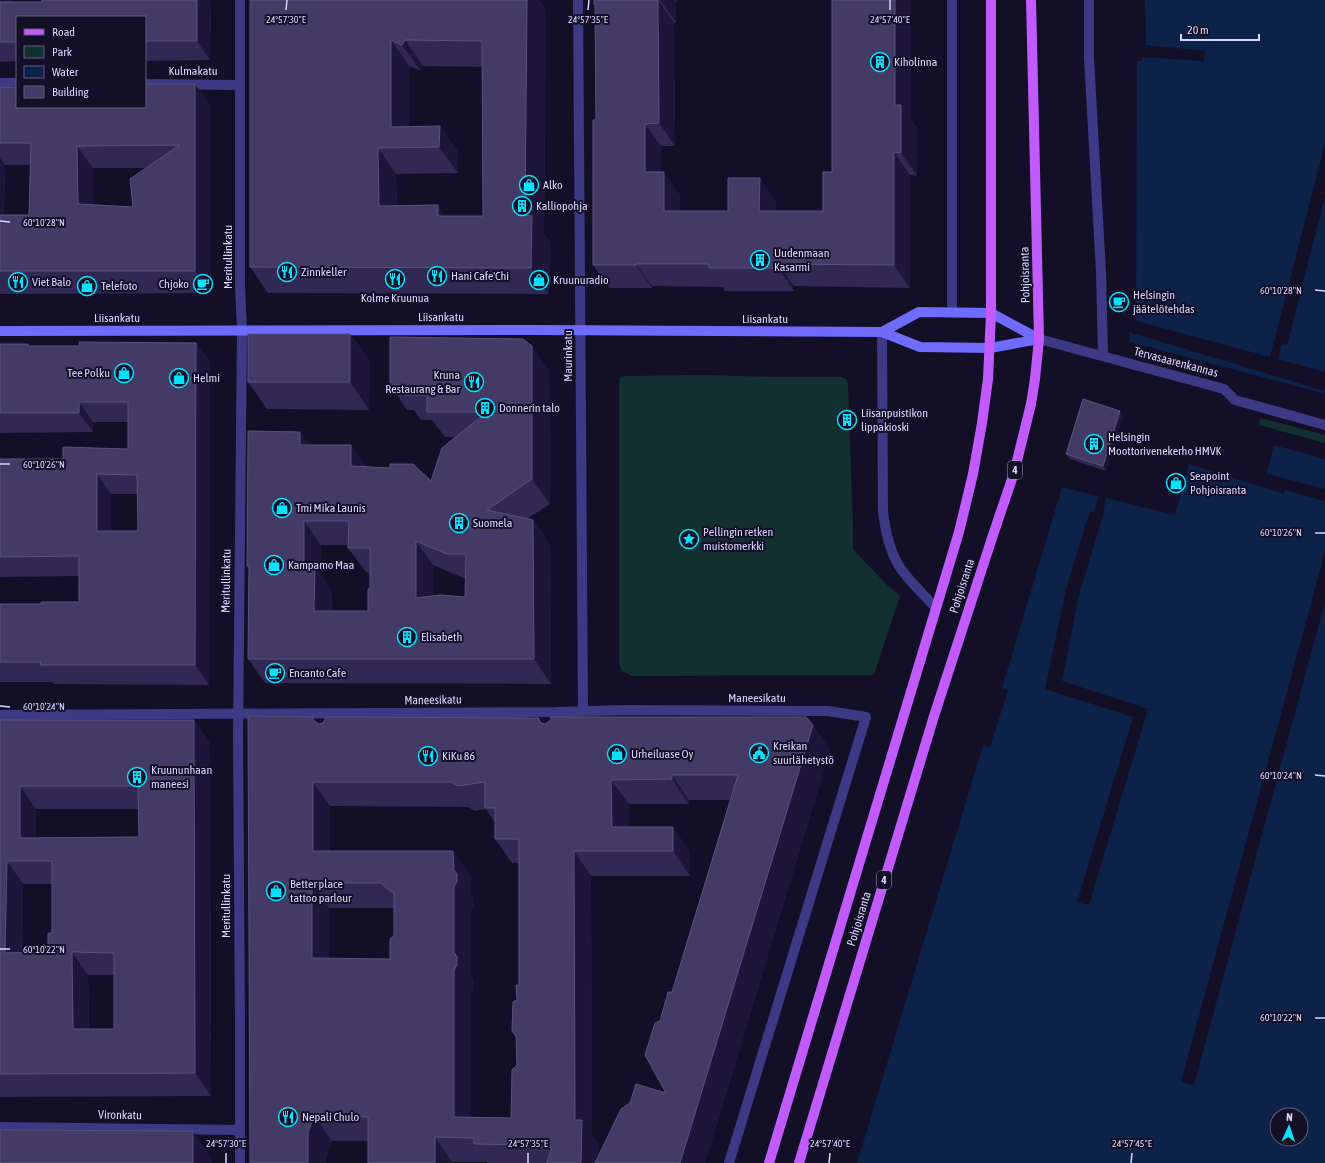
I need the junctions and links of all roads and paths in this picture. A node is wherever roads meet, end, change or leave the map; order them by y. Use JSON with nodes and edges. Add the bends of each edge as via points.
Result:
{"nodes":[{"id":1,"x":240,"y":0,"type":"edge"},
{"id":2,"x":578,"y":0,"type":"edge"},
{"id":3,"x":952,"y":0,"type":"edge"},
{"id":4,"x":991,"y":0,"type":"edge"},
{"id":5,"x":1031,"y":0,"type":"edge"},
{"id":6,"x":1089,"y":0,"type":"edge"},
{"id":7,"x":0,"y":83,"type":"edge"},
{"id":8,"x":16,"y":83,"type":"edge"},
{"id":9,"x":146,"y":84,"type":"edge"},
{"id":10,"x":240,"y":85,"type":"junction"},
{"id":11,"x":952,"y":312,"type":"junction"},
{"id":12,"x":991,"y":313,"type":"junction"},
{"id":13,"x":242,"y":330,"type":"junction"},
{"id":14,"x":581,"y":330,"type":"junction"},
{"id":15,"x":0,"y":331,"type":"edge"},
{"id":16,"x":882,"y":332,"type":"junction"},
{"id":17,"x":1039,"y":339,"type":"junction"},
{"id":18,"x":990,"y":348,"type":"junction"},
{"id":19,"x":1103,"y":355,"type":"junction"},
{"id":20,"x":1325,"y":425,"type":"edge"},
{"id":21,"x":936,"y":608,"type":"junction"},
{"id":22,"x":583,"y":711,"type":"junction"},
{"id":23,"x":238,"y":714,"type":"junction"},
{"id":24,"x":0,"y":715,"type":"edge"},
{"id":25,"x":0,"y":1127,"type":"edge"},
{"id":26,"x":240,"y":1130,"type":"junction"},
{"id":27,"x":240,"y":1163,"type":"edge"},
{"id":28,"x":729,"y":1163,"type":"edge"},
{"id":29,"x":769,"y":1163,"type":"edge"},
{"id":30,"x":799,"y":1163,"type":"edge"}],
"edges":[{"from":1,"to":10,"type":"street","name":"Meritullinkatu"},
{"from":2,"to":14,"type":"street","name":"Maurinkatu"},
{"from":3,"to":11,"type":"street"},
{"from":4,"to":12,"type":"main road","name":"Pohjoisranta"},
{"from":5,"to":17,"type":"main road","name":"Pohjoisranta"},
{"from":6,"to":19,"type":"street","via":[[1089,58]]},
{"from":7,"to":8,"type":"street"},
{"from":9,"to":10,"type":"street","name":"Kulmakatu"},
{"from":10,"to":13,"type":"street","name":"Meritullinkatu"},
{"from":11,"to":12,"type":"street","name":"Liisankatu"},
{"from":11,"to":16,"type":"street","name":"Liisankatu","via":[[919,312]]},
{"from":12,"to":17,"type":"street","name":"Liisankatu"},
{"from":12,"to":18,"type":"main road","name":"Pohjoisranta"},
{"from":13,"to":14,"type":"street","name":"Liisankatu"},
{"from":13,"to":15,"type":"street","name":"Liisankatu"},
{"from":13,"to":23,"type":"street","name":"Meritullinkatu"},
{"from":14,"to":16,"type":"street","name":"Liisankatu"},
{"from":14,"to":22,"type":"street","name":"Maurinkatu"},
{"from":16,"to":18,"type":"street","name":"Liisankatu","via":[[920,347]]},
{"from":16,"to":21,"type":"street","via":[[885,530],[890,548],[900,567]]},
{"from":17,"to":18,"type":"street","name":"Liisankatu"},
{"from":17,"to":19,"type":"street","name":"Tervasaarenkannas"},
{"from":17,"to":30,"type":"main road","name":"Pohjoisranta","number":"4","via":[[1032,398],[1014,473],[934,716]]},
{"from":18,"to":21,"type":"main road","name":"Pohjoisranta","via":[[982,423],[972,474],[959,532]]},
{"from":19,"to":20,"type":"street","name":"Tervasaarenkannas","via":[[1224,389],[1235,400]]},
{"from":21,"to":29,"type":"main road","name":"Pohjoisranta"},
{"from":22,"to":23,"type":"street","name":"Maneesikatu"},
{"from":22,"to":28,"type":"street","name":"Maneesikatu","via":[[828,711],[866,717]]},
{"from":23,"to":24,"type":"street","name":"Maneesikatu"},
{"from":23,"to":26,"type":"street","name":"Meritullinkatu"},
{"from":25,"to":26,"type":"street","name":"Vironkatu"},
{"from":26,"to":27,"type":"street","name":"Meritullinkatu"}]}
